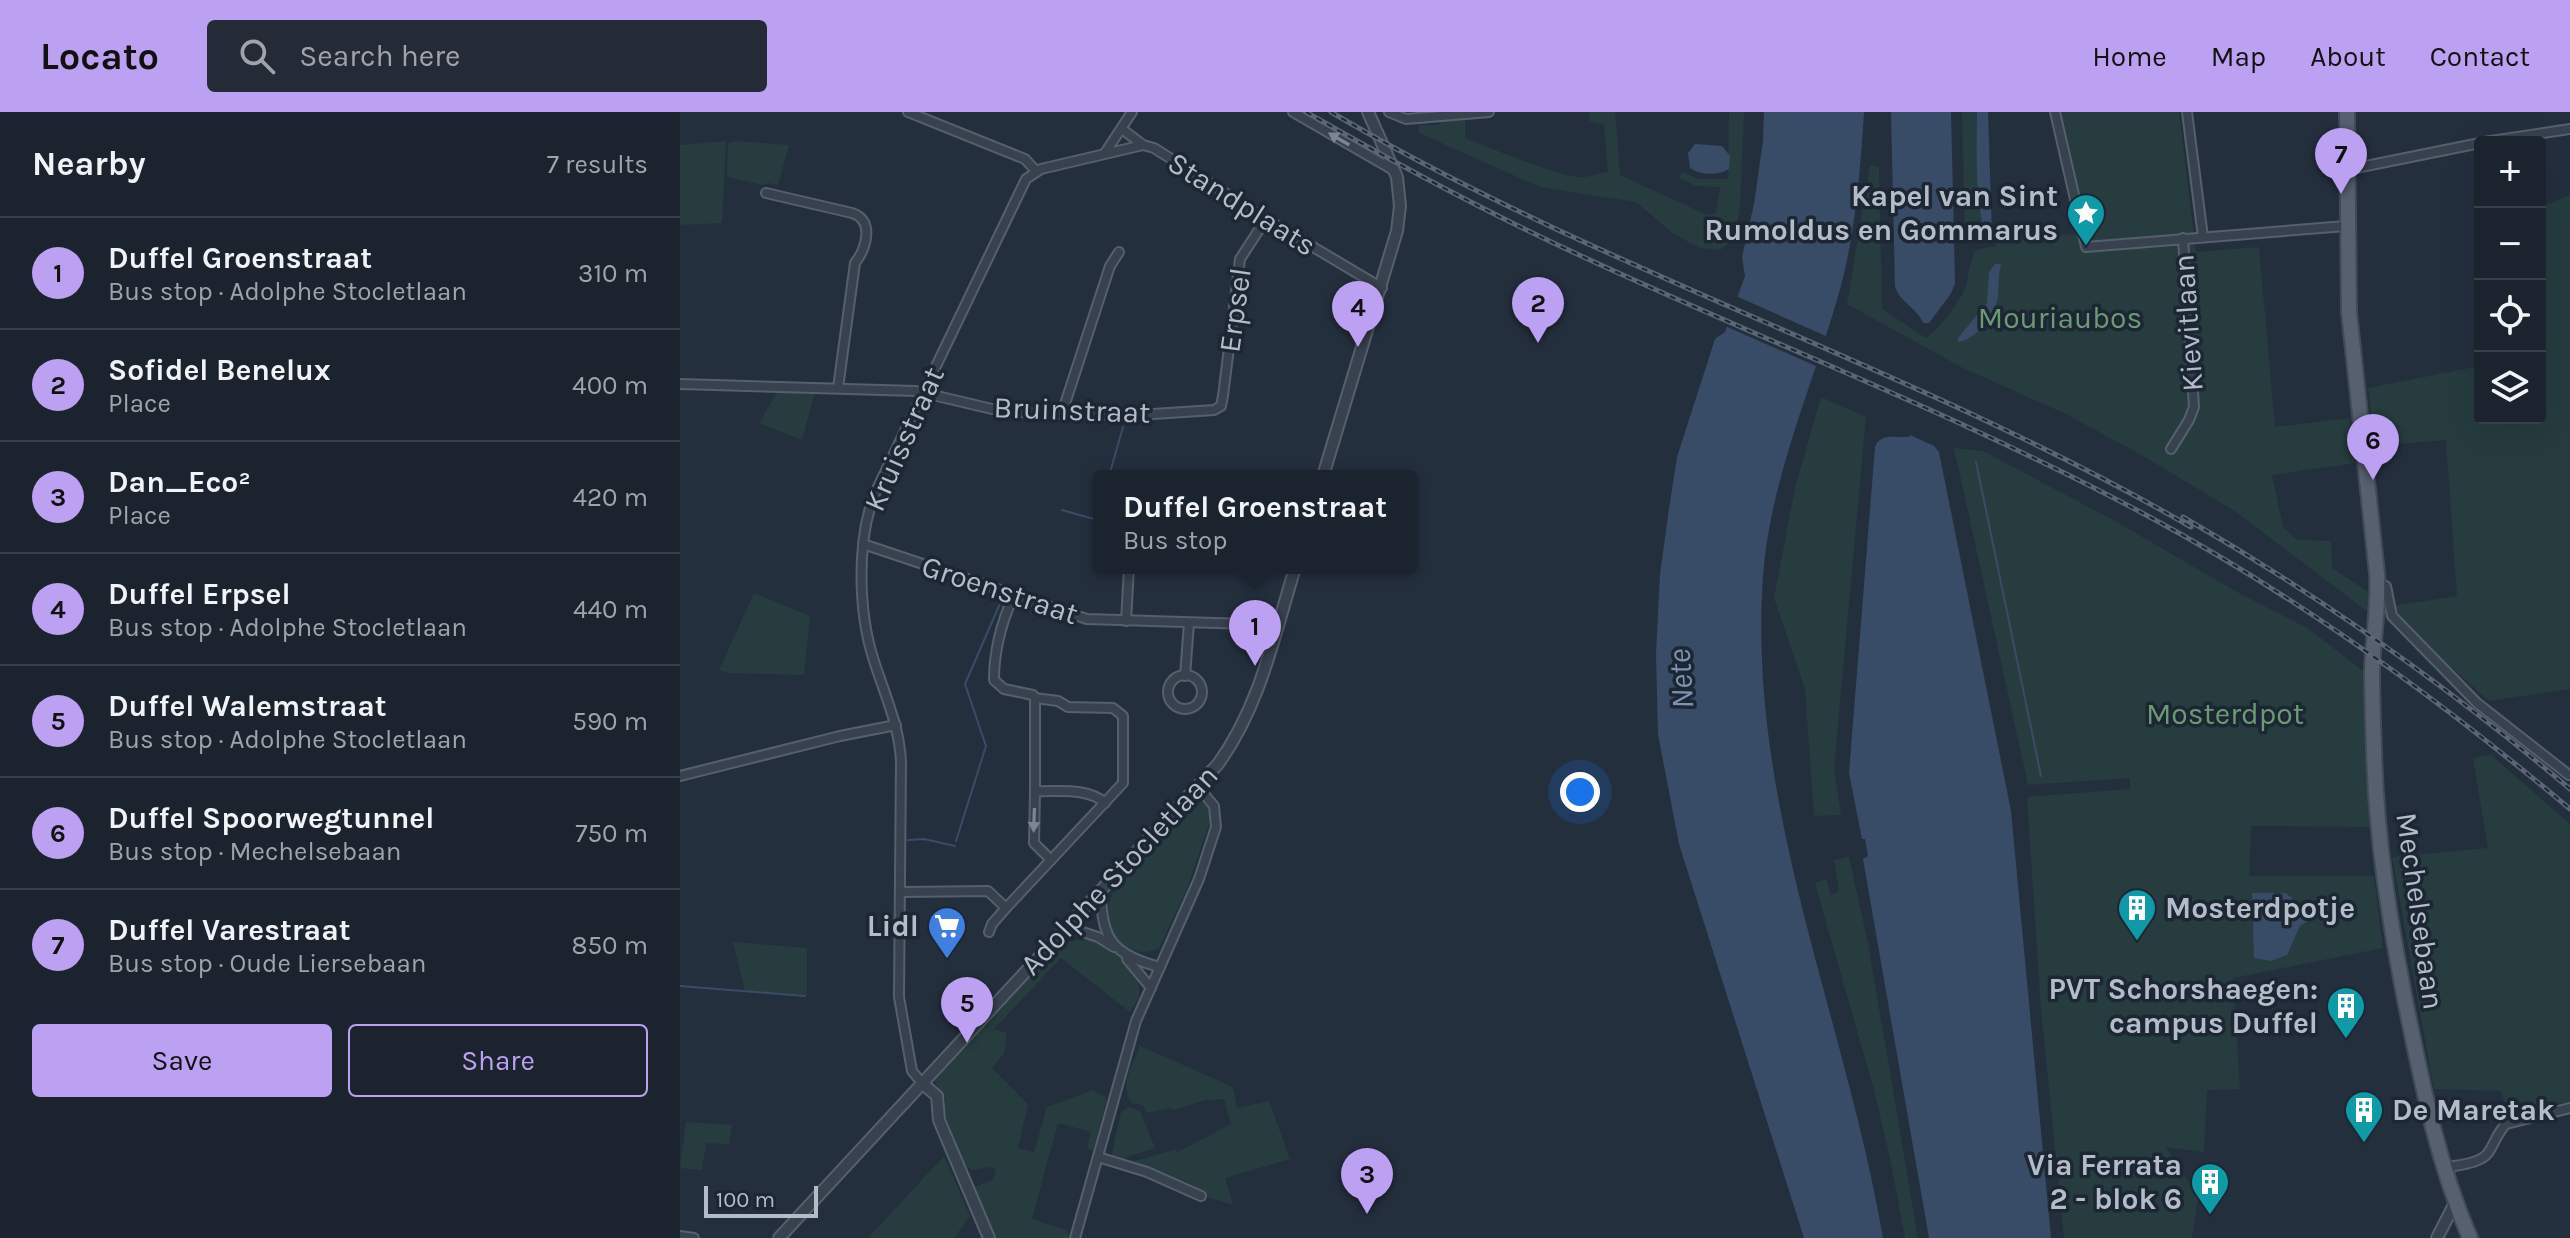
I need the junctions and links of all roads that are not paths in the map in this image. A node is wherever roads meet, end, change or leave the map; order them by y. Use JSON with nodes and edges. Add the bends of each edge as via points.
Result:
{"nodes":[{"id":1,"x":908,"y":112,"type":"edge"},
{"id":2,"x":1132,"y":112,"type":"edge"},
{"id":3,"x":1293,"y":112,"type":"edge"},
{"id":4,"x":1368,"y":112,"type":"edge"},
{"id":5,"x":1389,"y":112,"type":"edge"},
{"id":6,"x":1489,"y":112,"type":"edge"},
{"id":7,"x":2055,"y":112,"type":"edge"},
{"id":8,"x":2187,"y":112,"type":"edge"},
{"id":9,"x":2347,"y":112,"type":"edge"},
{"id":10,"x":1122,"y":129,"type":"junction"},
{"id":11,"x":2570,"y":129,"type":"edge"},
{"id":12,"x":2523,"y":136,"type":"edge"},
{"id":13,"x":2474,"y":144,"type":"edge"},
{"id":14,"x":1143,"y":145,"type":"junction"},
{"id":15,"x":1105,"y":153,"type":"junction"},
{"id":16,"x":2346,"y":170,"type":"junction"},
{"id":17,"x":1036,"y":171,"type":"junction"},
{"id":18,"x":1395,"y":171,"type":"junction"},
{"id":19,"x":766,"y":193,"type":"dead end"},
{"id":20,"x":1266,"y":219,"type":"junction"},
{"id":21,"x":2346,"y":226,"type":"junction"},
{"id":22,"x":2203,"y":237,"type":"junction"},
{"id":23,"x":2183,"y":238,"type":"junction"},
{"id":24,"x":1119,"y":252,"type":"dead end"},
{"id":25,"x":1382,"y":288,"type":"junction"},
{"id":26,"x":680,"y":384,"type":"edge"},
{"id":27,"x":838,"y":388,"type":"junction"},
{"id":28,"x":923,"y":393,"type":"junction"},
{"id":29,"x":1221,"y":406,"type":"joint"},
{"id":30,"x":1062,"y":413,"type":"junction"},
{"id":31,"x":2171,"y":449,"type":"dead end"},
{"id":32,"x":1325,"y":470,"type":"edge"},
{"id":33,"x":863,"y":544,"type":"junction"},
{"id":34,"x":1129,"y":574,"type":"edge"},
{"id":35,"x":1293,"y":574,"type":"edge"},
{"id":36,"x":2378,"y":583,"type":"junction"},
{"id":37,"x":1014,"y":595,"type":"junction"},
{"id":38,"x":1126,"y":621,"type":"junction"},
{"id":39,"x":1189,"y":623,"type":"junction"},
{"id":40,"x":1278,"y":625,"type":"junction"},
{"id":41,"x":1185,"y":676,"type":"junction"},
{"id":42,"x":1035,"y":698,"type":"junction"},
{"id":43,"x":896,"y":725,"type":"junction"},
{"id":44,"x":2569,"y":775,"type":"edge"},
{"id":45,"x":680,"y":776,"type":"edge"},
{"id":46,"x":1198,"y":787,"type":"junction"},
{"id":47,"x":1035,"y":791,"type":"junction"},
{"id":48,"x":1105,"y":803,"type":"junction"},
{"id":49,"x":1051,"y":860,"type":"junction"},
{"id":50,"x":1101,"y":891,"type":"junction"},
{"id":51,"x":901,"y":892,"type":"junction"},
{"id":52,"x":1006,"y":908,"type":"junction"},
{"id":53,"x":1067,"y":927,"type":"junction"},
{"id":54,"x":989,"y":932,"type":"dead end"},
{"id":55,"x":1119,"y":951,"type":"junction"},
{"id":56,"x":1160,"y":967,"type":"junction"},
{"id":57,"x":1151,"y":988,"type":"junction"},
{"id":58,"x":922,"y":1083,"type":"junction"},
{"id":59,"x":2570,"y":1108,"type":"edge"},
{"id":60,"x":1098,"y":1157,"type":"junction"},
{"id":61,"x":2443,"y":1169,"type":"junction"},
{"id":62,"x":1201,"y":1196,"type":"dead end"},
{"id":63,"x":2455,"y":1203,"type":"junction"},
{"id":64,"x":680,"y":1236,"type":"edge"},
{"id":65,"x":694,"y":1238,"type":"edge"},
{"id":66,"x":779,"y":1238,"type":"edge"},
{"id":67,"x":989,"y":1238,"type":"edge"},
{"id":68,"x":1075,"y":1238,"type":"edge"},
{"id":69,"x":2437,"y":1238,"type":"edge"},
{"id":70,"x":2470,"y":1238,"type":"edge"}],
"edges":[{"from":1,"to":17,"type":"street","via":[[1025,159]]},
{"from":2,"to":10,"type":"street"},
{"from":18,"to":3,"type":"street","one_way":true},
{"from":4,"to":18,"type":"street"},
{"from":5,"to":6,"type":"street","via":[[1406,119]]},
{"from":7,"to":23,"type":"street","via":[[2086,247]]},
{"from":8,"to":22,"type":"street"},
{"from":9,"to":16,"type":"main road"},
{"from":10,"to":14,"type":"street","name":"Standplaats"},
{"from":10,"to":15,"type":"street"},
{"from":11,"to":12,"type":"street"},
{"from":13,"to":16,"type":"street"},
{"from":14,"to":15,"type":"street","name":"Standplaats"},
{"from":14,"to":20,"type":"street","name":"Standplaats"},
{"from":15,"to":17,"type":"street","name":"Standplaats"},
{"from":16,"to":21,"type":"main road","name":"Mechelsebaan"},
{"from":17,"to":28,"type":"street","name":"Kruisstraat","via":[[1021,186]]},
{"from":18,"to":25,"type":"street","via":[[1400,190],[1397,231]]},
{"from":19,"to":27,"type":"street","via":[[859,215],[864,222],[864,252],[855,263]]},
{"from":20,"to":25,"type":"street","name":"Standplaats"},
{"from":20,"to":29,"type":"street","name":"Erpsel","via":[[1240,259]]},
{"from":21,"to":22,"type":"street"},
{"from":21,"to":36,"type":"main road","name":"Mechelsebaan","via":[[2349,312]]},
{"from":22,"to":23,"type":"street"},
{"from":23,"to":31,"type":"street","name":"Kievitlaan","via":[[2194,407]]},
{"from":24,"to":30,"type":"street"},
{"from":25,"to":32,"type":"street"},
{"from":26,"to":27,"type":"street","name":"Bruinstraat"},
{"from":27,"to":28,"type":"street","name":"Bruinstraat"},
{"from":28,"to":30,"type":"street","name":"Bruinstraat","via":[[992,409]]},
{"from":28,"to":33,"type":"street","name":"Kruisstraat","via":[[874,498]]},
{"from":29,"to":30,"type":"street","name":"Bruinstraat","via":[[1138,415]]},
{"from":33,"to":37,"type":"street","name":"Groenstraat"},
{"from":33,"to":43,"type":"street","name":"Kruisstraat","via":[[869,644]]},
{"from":34,"to":38,"type":"street"},
{"from":35,"to":40,"type":"street","name":"Adolphe Stocletlaan"},
{"from":36,"to":44,"type":"street","name":"Mechelsebaan","via":[[2386,586],[2392,616],[2477,703]]},
{"from":36,"to":61,"type":"main road","name":"Mechelsebaan","via":[[2372,670],[2385,893]]},
{"from":37,"to":38,"type":"street","name":"Groenstraat","via":[[1087,619]]},
{"from":37,"to":42,"type":"street","via":[[994,652],[994,680],[1004,689]]},
{"from":38,"to":39,"type":"street","name":"Groenstraat"},
{"from":39,"to":40,"type":"street","name":"Groenstraat"},
{"from":39,"to":41,"type":"street"},
{"from":40,"to":46,"type":"street","name":"Adolphe Stocletlaan","via":[[1248,715]]},
{"from":41,"to":41,"type":"street","via":[[1175,679],[1169,696],[1187,709],[1198,704],[1202,691],[1197,680]]},
{"from":42,"to":47,"type":"street"},
{"from":42,"to":48,"type":"street","via":[[1068,707],[1113,708],[1123,716],[1123,783]]},
{"from":43,"to":45,"type":"street"},
{"from":43,"to":51,"type":"street","name":"Kruisstraat"},
{"from":46,"to":50,"type":"street","name":"Adolphe Stocletlaan"},
{"from":46,"to":56,"type":"street","via":[[1214,806],[1216,827]]},
{"from":47,"to":48,"type":"street","via":[[1088,792]]},
{"from":47,"to":49,"type":"street","one_way":true,"via":[[1034,843]]},
{"from":48,"to":49,"type":"street"},
{"from":49,"to":52,"type":"street"},
{"from":50,"to":53,"type":"street","name":"Adolphe Stocletlaan"},
{"from":50,"to":55,"type":"street","via":[[1103,926]]},
{"from":51,"to":52,"type":"street","via":[[988,891]]},
{"from":51,"to":58,"type":"street","name":"Kruisstraat","via":[[899,997],[912,1071]]},
{"from":52,"to":54,"type":"street"},
{"from":53,"to":55,"type":"street"},
{"from":53,"to":58,"type":"street","name":"Adolphe Stocletlaan"},
{"from":55,"to":56,"type":"street"},
{"from":55,"to":57,"type":"street"},
{"from":56,"to":57,"type":"street"},
{"from":57,"to":60,"type":"street","via":[[1132,1033]]},
{"from":58,"to":66,"type":"street","name":"Adolphe Stocletlaan"},
{"from":58,"to":67,"type":"street","via":[[937,1096],[939,1120]]},
{"from":59,"to":61,"type":"street","via":[[2506,1124],[2481,1159]]},
{"from":60,"to":62,"type":"street"},
{"from":60,"to":68,"type":"street"},
{"from":61,"to":63,"type":"main road","name":"Mechelsebaan"},
{"from":63,"to":69,"type":"street"},
{"from":63,"to":70,"type":"main road","name":"Mechelsebaan"},
{"from":64,"to":65,"type":"street"}]}
